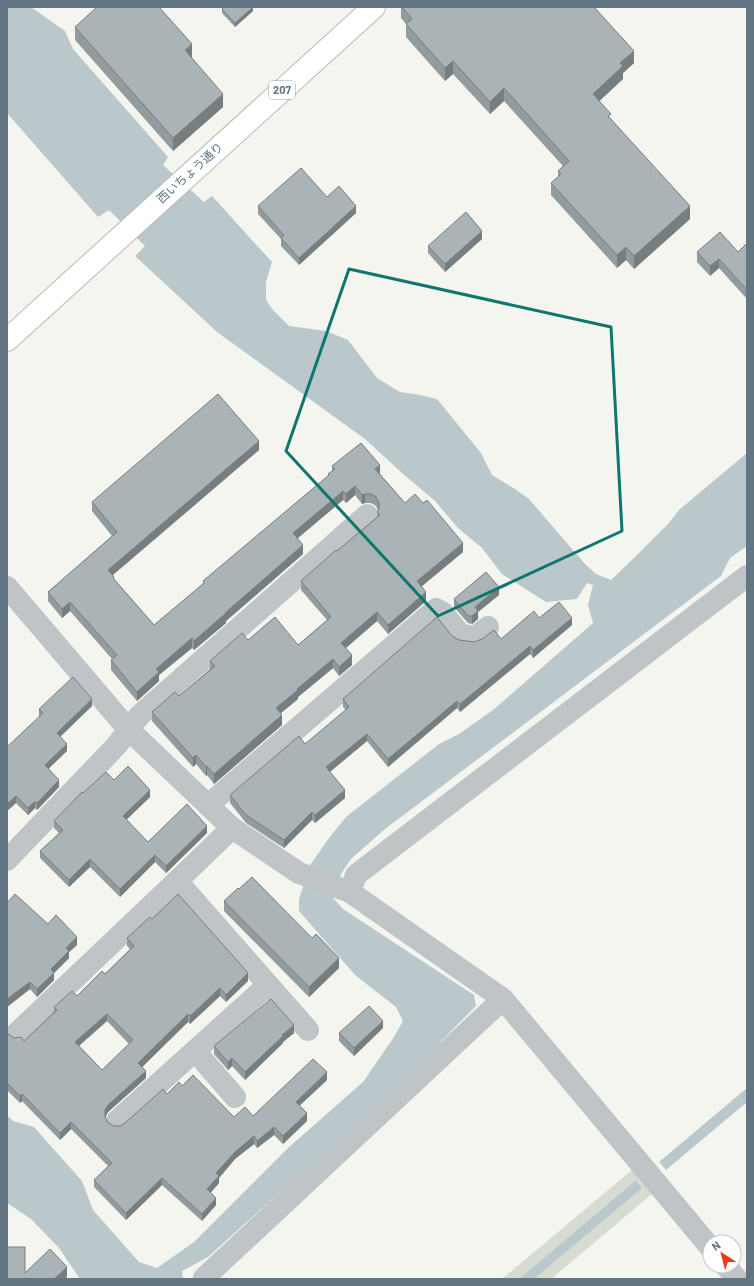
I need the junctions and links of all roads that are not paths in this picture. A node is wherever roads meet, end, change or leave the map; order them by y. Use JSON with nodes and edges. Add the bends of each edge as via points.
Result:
{"nodes":[{"id":1,"x":374,"y":7,"type":"edge"},
{"id":2,"x":7,"y":340,"type":"edge"},
{"id":3,"x":368,"y":515,"type":"dead end"},
{"id":4,"x":747,"y":576,"type":"edge"},
{"id":5,"x":7,"y":586,"type":"edge"},
{"id":6,"x":488,"y":627,"type":"dead end"},
{"id":7,"x":128,"y":729,"type":"junction"},
{"id":8,"x":208,"y":805,"type":"junction"},
{"id":9,"x":232,"y":828,"type":"junction"},
{"id":10,"x":7,"y":860,"type":"edge"},
{"id":11,"x":178,"y":881,"type":"junction"},
{"id":12,"x":350,"y":892,"type":"junction"},
{"id":13,"x":268,"y":985,"type":"junction"},
{"id":14,"x":503,"y":999,"type":"junction"},
{"id":15,"x":308,"y":1030,"type":"dead end"},
{"id":16,"x":17,"y":1033,"type":"dead end"},
{"id":17,"x":195,"y":1051,"type":"junction"},
{"id":18,"x":235,"y":1097,"type":"dead end"},
{"id":19,"x":117,"y":1121,"type":"dead end"},
{"id":20,"x":702,"y":1237,"type":"edge"},
{"id":21,"x":204,"y":1278,"type":"dead end"}],
"edges":[{"from":1,"to":2,"type":"highway","name":"西いちょう通り","number":"207"},
{"from":3,"to":7,"type":"street","via":[[139,716]]},
{"from":4,"to":12,"type":"street","via":[[356,875]]},
{"from":5,"to":7,"type":"street"},
{"from":6,"to":8,"type":"street","via":[[475,637],[460,635],[442,612],[436,609]]},
{"from":7,"to":8,"type":"street"},
{"from":7,"to":10,"type":"street","via":[[117,745]]},
{"from":8,"to":9,"type":"street"},
{"from":9,"to":11,"type":"street"},
{"from":9,"to":12,"type":"street","via":[[299,872]]},
{"from":11,"to":13,"type":"street"},
{"from":11,"to":16,"type":"street"},
{"from":12,"to":14,"type":"street"},
{"from":13,"to":15,"type":"street"},
{"from":13,"to":17,"type":"street"},
{"from":14,"to":20,"type":"street"},
{"from":14,"to":21,"type":"street"},
{"from":17,"to":18,"type":"street"},
{"from":17,"to":19,"type":"street"}]}
